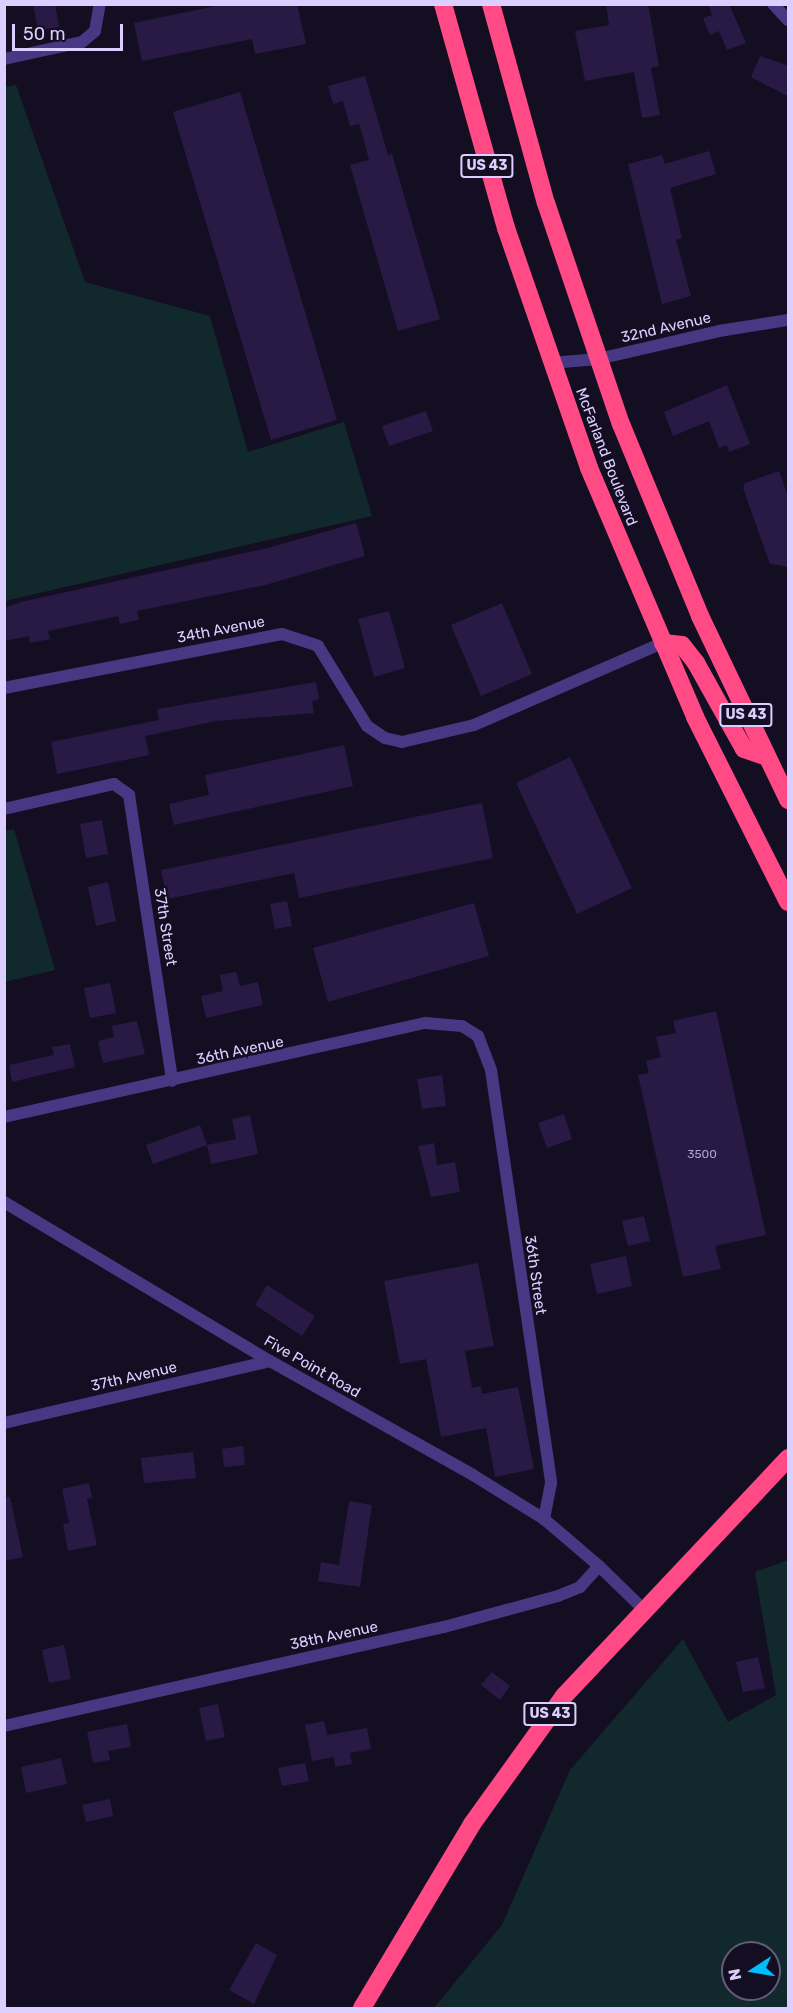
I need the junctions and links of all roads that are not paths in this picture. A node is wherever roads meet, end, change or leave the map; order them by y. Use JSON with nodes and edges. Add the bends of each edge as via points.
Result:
{"nodes":[{"id":1,"x":100,"y":4,"type":"edge"},
{"id":2,"x":443,"y":4,"type":"edge"},
{"id":3,"x":491,"y":4,"type":"edge"},
{"id":4,"x":773,"y":4,"type":"edge"},
{"id":5,"x":789,"y":20,"type":"edge"},
{"id":6,"x":4,"y":59,"type":"edge"},
{"id":7,"x":789,"y":320,"type":"edge"},
{"id":8,"x":598,"y":359,"type":"junction"},
{"id":9,"x":551,"y":363,"type":"junction"},
{"id":10,"x":663,"y":643,"type":"junction"},
{"id":11,"x":4,"y":688,"type":"edge"},
{"id":12,"x":767,"y":757,"type":"junction"},
{"id":13,"x":789,"y":800,"type":"edge"},
{"id":14,"x":4,"y":809,"type":"edge"},
{"id":15,"x":789,"y":902,"type":"edge"},
{"id":16,"x":478,"y":1036,"type":"joint"},
{"id":17,"x":172,"y":1081,"type":"junction"},
{"id":18,"x":4,"y":1117,"type":"edge"},
{"id":19,"x":4,"y":1203,"type":"edge"},
{"id":20,"x":270,"y":1361,"type":"junction"},
{"id":21,"x":4,"y":1423,"type":"edge"},
{"id":22,"x":789,"y":1458,"type":"edge"},
{"id":23,"x":544,"y":1519,"type":"junction"},
{"id":24,"x":599,"y":1566,"type":"junction"},
{"id":25,"x":643,"y":1610,"type":"junction"},
{"id":26,"x":4,"y":1726,"type":"edge"},
{"id":27,"x":362,"y":2008,"type":"edge"}],
"edges":[{"from":1,"to":6,"type":"street","via":[[95,32],[81,42]]},
{"from":2,"to":9,"type":"highway","name":"McFarland Boulevard","number":"US 43","via":[[489,173]]},
{"from":3,"to":8,"type":"highway","name":"McFarland Boulevard","number":"US 43","via":[[539,180]]},
{"from":4,"to":5,"type":"street"},
{"from":7,"to":8,"type":"street","name":"32nd Avenue"},
{"from":8,"to":9,"type":"street","name":"32nd Avenue"},
{"from":8,"to":12,"type":"highway","name":"McFarland Boulevard","number":"US 43","via":[[672,553]]},
{"from":9,"to":10,"type":"highway","name":"McFarland Boulevard","number":"US 43","via":[[593,478]]},
{"from":10,"to":11,"type":"street","name":"34th Avenue","via":[[474,725],[402,742],[385,738],[367,726],[318,645],[282,634]]},
{"from":10,"to":12,"type":"highway","via":[[682,645],[744,749]]},
{"from":10,"to":15,"type":"highway","name":"McFarland Boulevard","number":"US 43","via":[[717,763]]},
{"from":12,"to":13,"type":"highway","name":"McFarland Boulevard","number":"US 43"},
{"from":14,"to":17,"type":"street","name":"37th Street","via":[[114,784],[129,795]]},
{"from":16,"to":17,"type":"street","name":"36th Avenue","via":[[462,1026],[426,1023]]},
{"from":16,"to":23,"type":"street","name":"36th Street","via":[[491,1070],[551,1483]]},
{"from":17,"to":18,"type":"street","name":"36th Avenue"},
{"from":19,"to":20,"type":"street","name":"Five Point Road"},
{"from":20,"to":21,"type":"street","name":"37th Avenue"},
{"from":20,"to":23,"type":"street","name":"Five Point Road"},
{"from":22,"to":25,"type":"highway","number":"US 43"},
{"from":23,"to":24,"type":"street","name":"Five Point Road"},
{"from":24,"to":25,"type":"street"},
{"from":24,"to":26,"type":"street","name":"38th Avenue","via":[[580,1587],[558,1596],[456,1624]]},
{"from":25,"to":27,"type":"highway","number":"US 43","via":[[564,1696],[515,1760],[417,1910]]}]}
